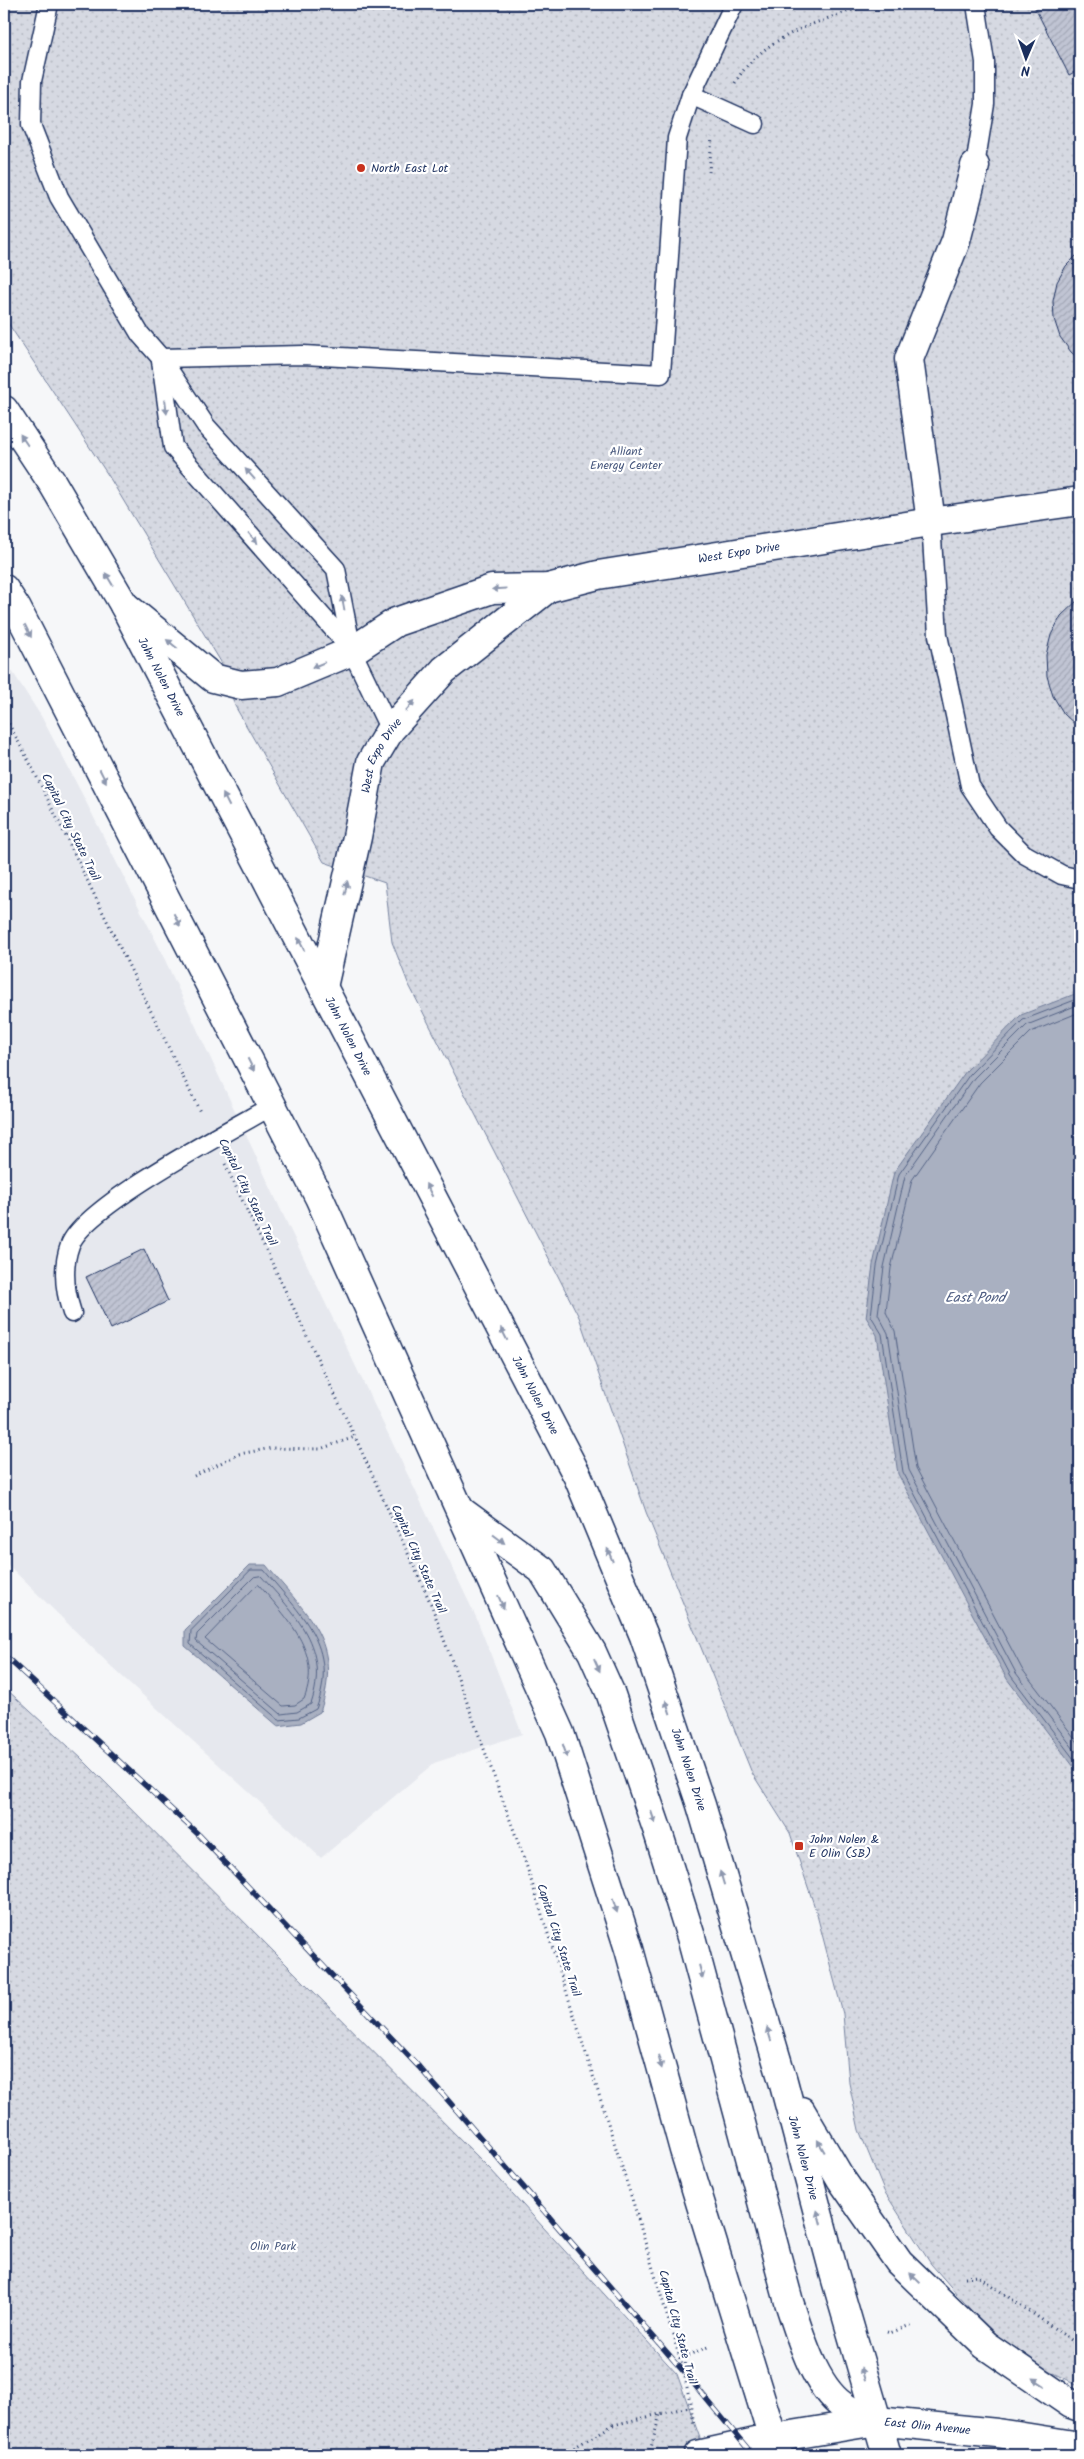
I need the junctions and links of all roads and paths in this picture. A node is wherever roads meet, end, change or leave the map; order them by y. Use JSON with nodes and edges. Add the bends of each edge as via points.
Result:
{"nodes":[{"id":1,"x":49,"y":4,"type":"edge"},
{"id":2,"x":734,"y":4,"type":"edge"},
{"id":3,"x":871,"y":4,"type":"edge"},
{"id":4,"x":976,"y":4,"type":"edge"},
{"id":5,"x":691,"y":95,"type":"junction"},
{"id":6,"x":720,"y":108,"type":"junction"},
{"id":7,"x":755,"y":124,"type":"dead end"},
{"id":8,"x":975,"y":166,"type":"joint"},
{"id":9,"x":709,"y":172,"type":"dead end"},
{"id":10,"x":161,"y":358,"type":"junction"},
{"id":11,"x":4,"y":410,"type":"edge"},
{"id":12,"x":1080,"y":501,"type":"edge"},
{"id":13,"x":931,"y":522,"type":"junction"},
{"id":14,"x":548,"y":588,"type":"junction"},
{"id":15,"x":4,"y":589,"type":"edge"},
{"id":16,"x":124,"y":604,"type":"junction"},
{"id":17,"x":352,"y":651,"type":"junction"},
{"id":18,"x":4,"y":715,"type":"edge"},
{"id":19,"x":390,"y":730,"type":"junction"},
{"id":20,"x":1080,"y":879,"type":"edge"},
{"id":21,"x":323,"y":987,"type":"junction"},
{"id":22,"x":272,"y":1106,"type":"junction"},
{"id":23,"x":213,"y":1139,"type":"junction"},
{"id":24,"x":72,"y":1313,"type":"dead end"},
{"id":25,"x":355,"y":1436,"type":"junction"},
{"id":26,"x":194,"y":1476,"type":"dead end"},
{"id":27,"x":460,"y":1510,"type":"junction"},
{"id":28,"x":783,"y":2081,"type":"junction"},
{"id":29,"x":689,"y":2407,"type":"junction"},
{"id":30,"x":1080,"y":2407,"type":"edge"},
{"id":31,"x":660,"y":2414,"type":"junction"},
{"id":32,"x":877,"y":2421,"type":"junction"},
{"id":33,"x":1080,"y":2446,"type":"edge"},
{"id":34,"x":776,"y":2447,"type":"edge"},
{"id":35,"x":561,"y":2455,"type":"edge"},
{"id":36,"x":648,"y":2455,"type":"edge"},
{"id":37,"x":699,"y":2455,"type":"edge"},
{"id":38,"x":887,"y":2455,"type":"edge"}],
"edges":[{"from":1,"to":10,"type":"lane","via":[[32,80],[31,125],[60,197],[140,334]]},
{"from":2,"to":5,"type":"lane"},
{"from":3,"to":6,"type":"path","via":[[806,26],[763,49],[740,75]]},
{"from":4,"to":8,"type":"lane","via":[[985,62],[985,104]]},
{"from":5,"to":6,"type":"lane"},
{"from":5,"to":10,"type":"lane","via":[[677,138],[661,374],[303,356]]},
{"from":6,"to":7,"type":"lane"},
{"from":6,"to":9,"type":"path","via":[[713,133]]},
{"from":8,"to":13,"type":"main road","via":[[956,241],[909,359]]},
{"from":17,"to":10,"type":"lane","one_way":true,"via":[[336,569],[206,426]]},
{"from":10,"to":17,"type":"lane","one_way":true,"via":[[173,447]]},
{"from":16,"to":11,"type":"main road","name":"John Nolen Drive","one_way":true,"via":[[53,484]]},
{"from":12,"to":13,"type":"main road","name":"West Expo Drive"},
{"from":13,"to":14,"type":"main road","name":"West Expo Drive","via":[[598,575]]},
{"from":13,"to":20,"type":"lane","via":[[938,635],[970,786],[998,828],[1024,854],[1062,876]]},
{"from":14,"to":17,"type":"main road","name":"West Expo Drive","one_way":true,"via":[[492,589],[396,622]]},
{"from":19,"to":14,"type":"main road","name":"West Expo Drive","one_way":true,"via":[[444,670]]},
{"from":15,"to":22,"type":"main road","one_way":true,"via":[[22,618]]},
{"from":17,"to":16,"type":"main road","name":"West Expo Drive","one_way":true,"via":[[278,682],[241,685],[213,678]]},
{"from":21,"to":16,"type":"main road","name":"John Nolen Drive","one_way":true},
{"from":17,"to":19,"type":"lane"},
{"from":18,"to":23,"type":"path","name":"Capital City State Trail"},
{"from":21,"to":19,"type":"main road","name":"West Expo Drive","one_way":true,"via":[[358,837],[371,762]]},
{"from":28,"to":21,"type":"main road","name":"John Nolen Drive","one_way":true,"via":[[700,1804],[644,1636],[582,1486]]},
{"from":22,"to":23,"type":"lane"},
{"from":22,"to":27,"type":"main road","via":[[319,1196]]},
{"from":23,"to":24,"type":"lane","via":[[117,1198],[84,1226],[70,1244],[66,1263],[66,1295]]},
{"from":23,"to":25,"type":"path","name":"Capital City State Trail"},
{"from":25,"to":26,"type":"path","via":[[320,1449],[272,1448],[239,1454]]},
{"from":25,"to":29,"type":"path","name":"Capital City State Trail","via":[[431,1604],[525,1861],[639,2221],[684,2372]]},
{"from":27,"to":32,"type":"main road","one_way":true,"via":[[542,1570],[592,1652],[610,1692],[691,1937],[804,2349],[825,2388],[847,2409]]},
{"from":27,"to":34,"type":"main road","one_way":true,"via":[[560,1733],[629,1949],[684,2150]]},
{"from":30,"to":28,"type":"main road","one_way":true,"via":[[985,2345],[899,2262],[841,2179]]},
{"from":32,"to":28,"type":"main road","name":"John Nolen Drive","one_way":true},
{"from":29,"to":31,"type":"path"},
{"from":29,"to":37,"type":"path","name":"Capital City State Trail"},
{"from":31,"to":35,"type":"path","via":[[614,2425]]},
{"from":31,"to":36,"type":"path"},
{"from":32,"to":33,"type":"main road","name":"East Olin Avenue","via":[[997,2432]]},
{"from":32,"to":34,"type":"main road","name":"East Olin Avenue"},
{"from":32,"to":38,"type":"main road","name":"John Nolen Drive"},
{"from":34,"to":37,"type":"main road","name":"East Olin Avenue"}]}
